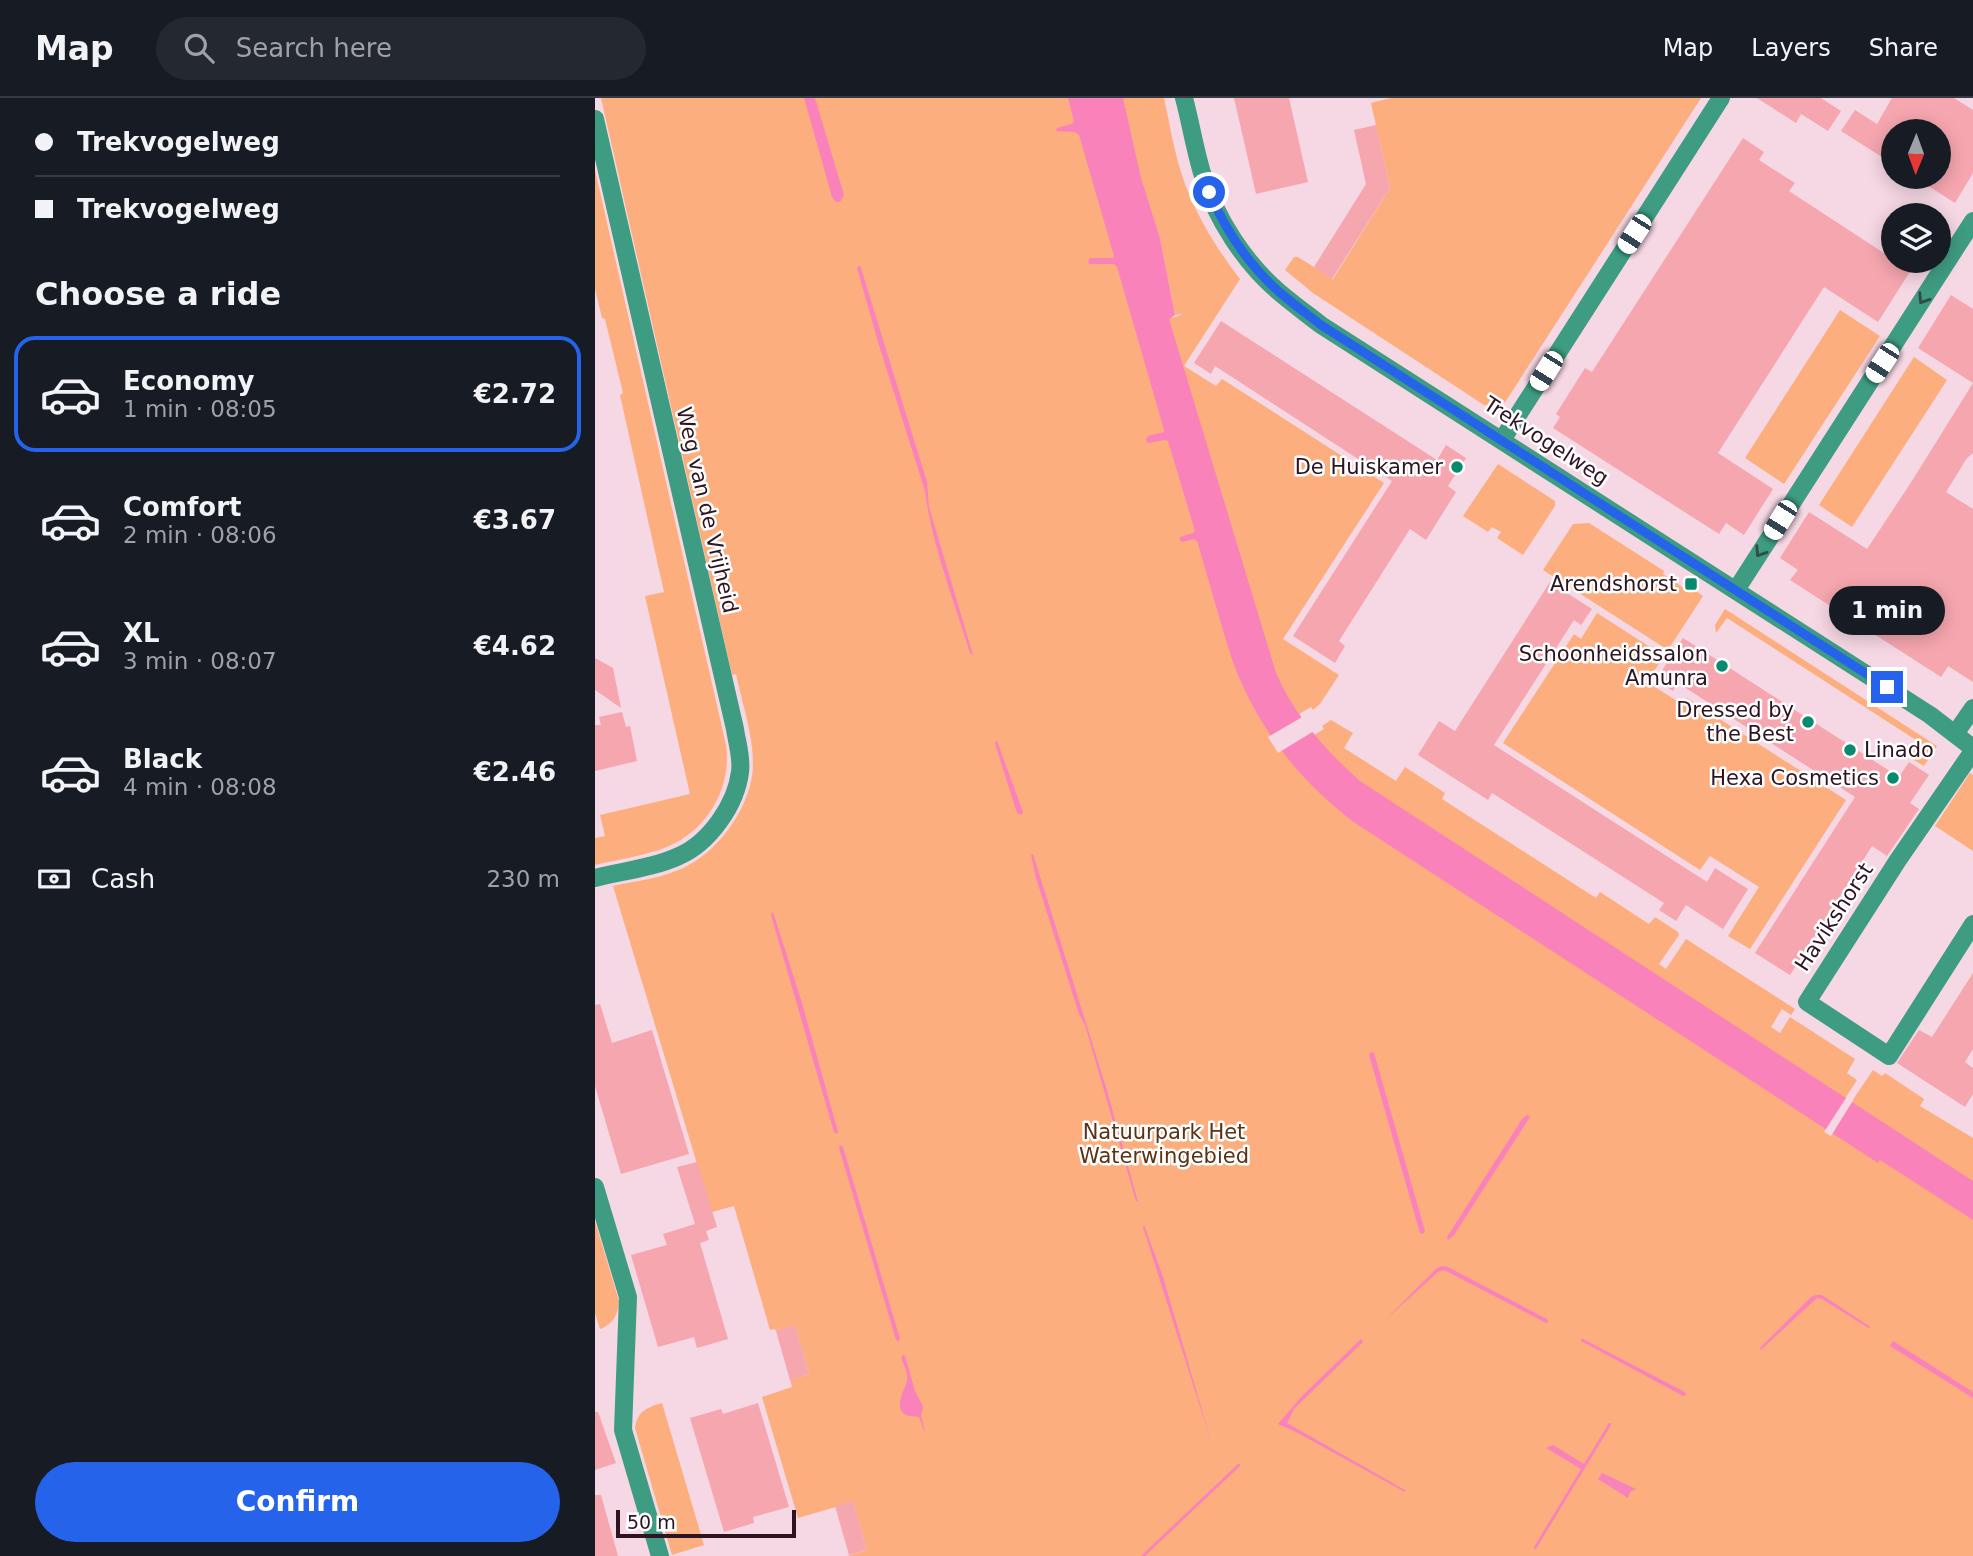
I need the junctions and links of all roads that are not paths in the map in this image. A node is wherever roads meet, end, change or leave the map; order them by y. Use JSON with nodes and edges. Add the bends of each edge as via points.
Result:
{"nodes":[{"id":1,"x":1184,"y":98,"type":"edge"},
{"id":2,"x":1721,"y":98,"type":"edge"},
{"id":3,"x":595,"y":119,"type":"edge"},
{"id":4,"x":1973,"y":221,"type":"edge"},
{"id":5,"x":1502,"y":440,"type":"junction"},
{"id":6,"x":1736,"y":590,"type":"junction"},
{"id":7,"x":1973,"y":708,"type":"edge"},
{"id":8,"x":1955,"y":734,"type":"junction"},
{"id":9,"x":1973,"y":750,"type":"edge"},
{"id":10,"x":595,"y":877,"type":"edge"},
{"id":11,"x":1973,"y":924,"type":"edge"},
{"id":12,"x":595,"y":1187,"type":"edge"},
{"id":13,"x":660,"y":1556,"type":"edge"}],
"edges":[{"from":1,"to":5,"type":"street","name":"Trekvogelweg","via":[[1215,206],[1226,229],[1271,284],[1321,325]]},
{"from":2,"to":5,"type":"street"},
{"from":3,"to":10,"type":"street","name":"Weg van de Vrijheid","via":[[740,757],[738,781],[725,811],[692,848],[682,855]]},
{"from":4,"to":6,"type":"street","one_way":true},
{"from":5,"to":6,"type":"street","name":"Trekvogelweg"},
{"from":6,"to":8,"type":"street","name":"Trekvogelweg"},
{"from":7,"to":8,"type":"street"},
{"from":8,"to":9,"type":"street","name":"Trekvogelweg"},
{"from":9,"to":11,"type":"street","name":"Havikshorst","via":[[1807,1002],[1889,1056]]},
{"from":12,"to":13,"type":"street","via":[[628,1297],[623,1430]]}]}
